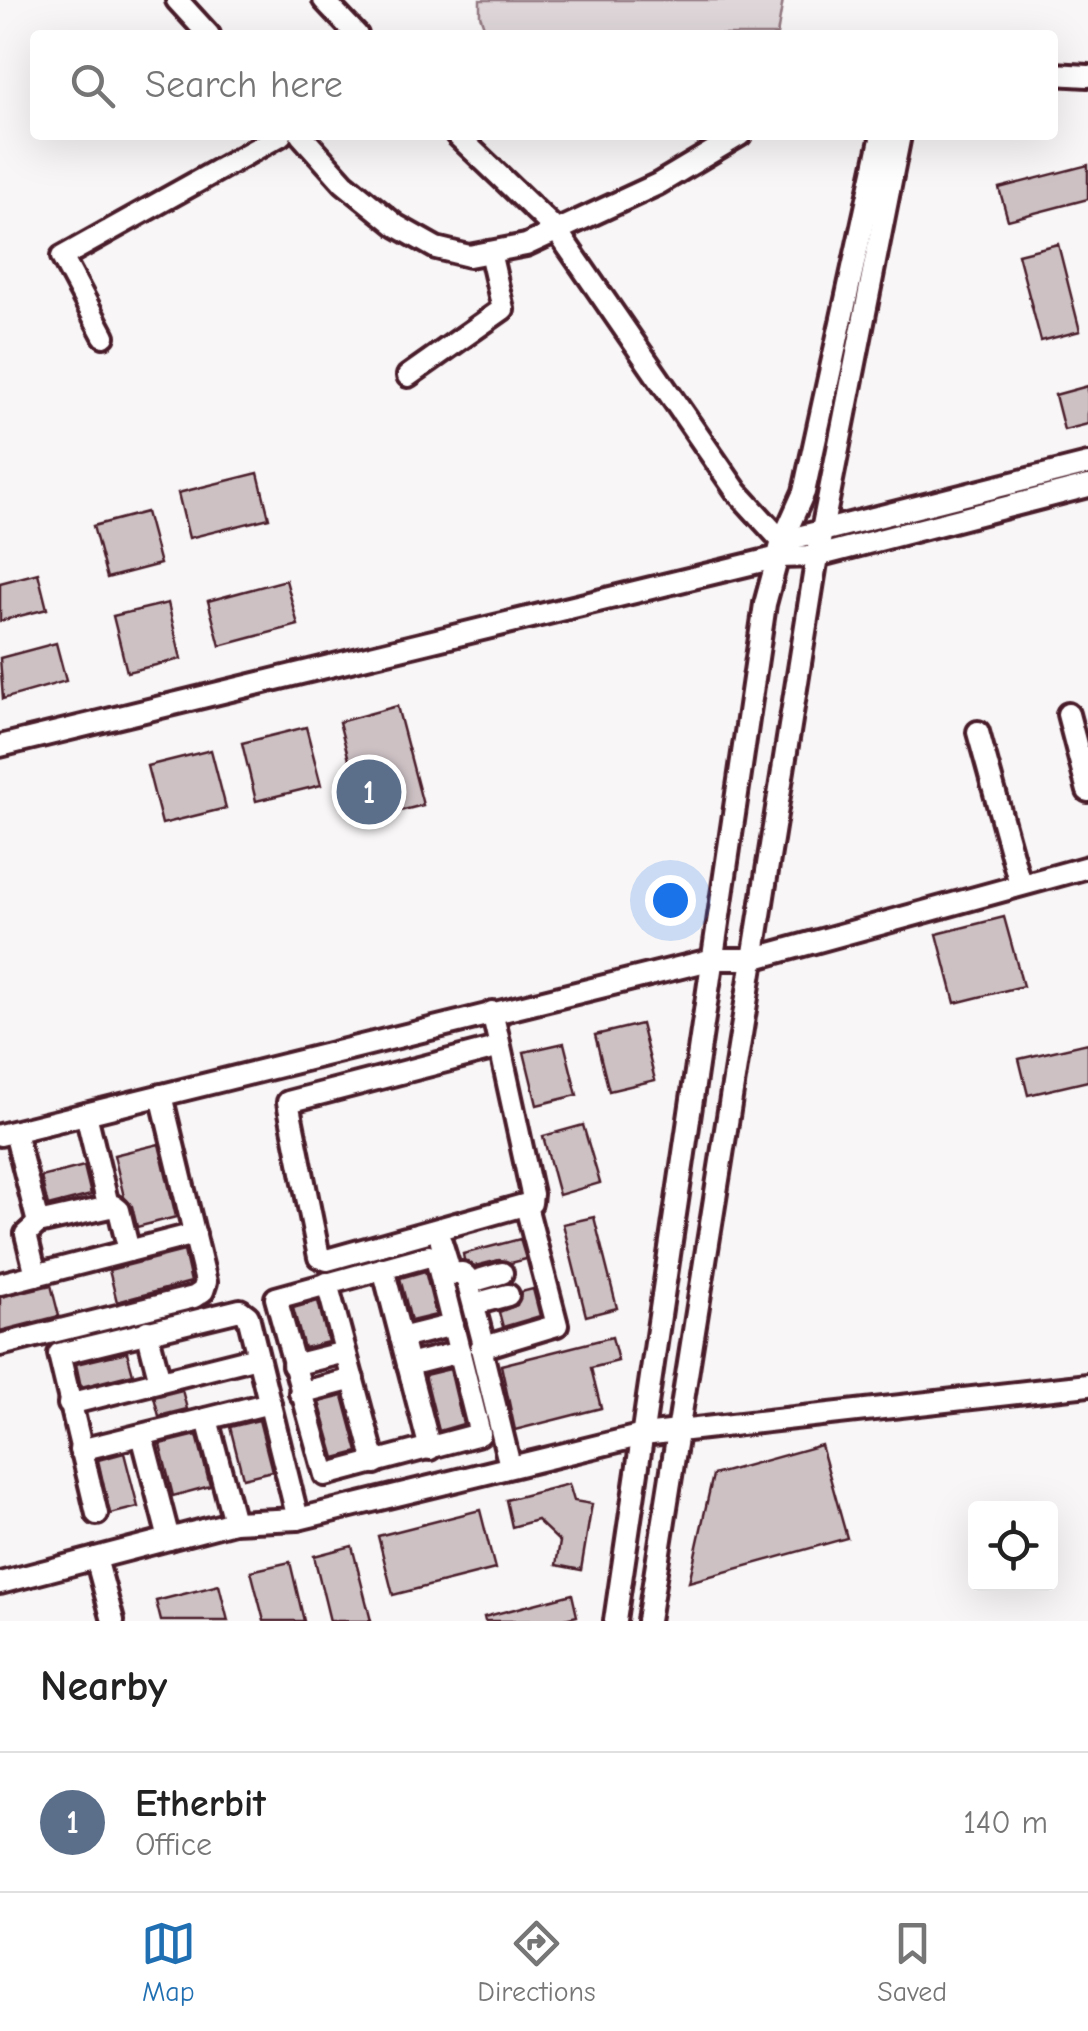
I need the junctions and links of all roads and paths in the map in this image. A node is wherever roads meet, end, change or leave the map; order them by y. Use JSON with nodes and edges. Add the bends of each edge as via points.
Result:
{"nodes":[{"id":1,"x":177,"y":0,"type":"edge"},
{"id":2,"x":324,"y":0,"type":"edge"},
{"id":3,"x":204,"y":30,"type":"edge"},
{"id":4,"x":352,"y":30,"type":"edge"},
{"id":5,"x":1058,"y":74,"type":"edge"},
{"id":6,"x":1088,"y":76,"type":"edge"},
{"id":7,"x":272,"y":140,"type":"edge"},
{"id":8,"x":305,"y":140,"type":"edge"},
{"id":9,"x":462,"y":140,"type":"edge"},
{"id":10,"x":732,"y":140,"type":"edge"},
{"id":11,"x":881,"y":140,"type":"edge"},
{"id":12,"x":899,"y":140,"type":"edge"},
{"id":13,"x":557,"y":231,"type":"junction"},
{"id":14,"x":490,"y":252,"type":"junction"},
{"id":15,"x":104,"y":336,"type":"dead end"},
{"id":16,"x":408,"y":376,"type":"dead end"},
{"id":17,"x":1088,"y":464,"type":"edge"},
{"id":18,"x":1088,"y":486,"type":"edge"},
{"id":19,"x":822,"y":532,"type":"junction"},
{"id":20,"x":780,"y":549,"type":"junction"},
{"id":21,"x":817,"y":556,"type":"junction"},
{"id":22,"x":1068,"y":714,"type":"dead end"},
{"id":23,"x":978,"y":732,"type":"dead end"},
{"id":24,"x":0,"y":746,"type":"edge"},
{"id":25,"x":1088,"y":792,"type":"edge"},
{"id":26,"x":1088,"y":867,"type":"edge"},
{"id":27,"x":1020,"y":884,"type":"junction"},
{"id":28,"x":714,"y":959,"type":"junction"},
{"id":29,"x":752,"y":959,"type":"junction"},
{"id":30,"x":492,"y":1012,"type":"junction"},
{"id":31,"x":389,"y":1038,"type":"junction"},
{"id":32,"x":366,"y":1044,"type":"junction"},
{"id":33,"x":500,"y":1047,"type":"junction"},
{"id":34,"x":397,"y":1073,"type":"junction"},
{"id":35,"x":376,"y":1078,"type":"junction"},
{"id":36,"x":161,"y":1095,"type":"junction"},
{"id":37,"x":86,"y":1114,"type":"junction"},
{"id":38,"x":7,"y":1134,"type":"edge"},
{"id":39,"x":108,"y":1206,"type":"junction"},
{"id":40,"x":526,"y":1206,"type":"junction"},
{"id":41,"x":38,"y":1222,"type":"junction"},
{"id":42,"x":195,"y":1234,"type":"junction"},
{"id":43,"x":442,"y":1242,"type":"dead end"},
{"id":44,"x":129,"y":1251,"type":"junction"},
{"id":45,"x":383,"y":1268,"type":"junction"},
{"id":46,"x":36,"y":1274,"type":"junction"},
{"id":47,"x":502,"y":1274,"type":"dead end"},
{"id":48,"x":327,"y":1283,"type":"junction"},
{"id":49,"x":468,"y":1283,"type":"junction"},
{"id":50,"x":0,"y":1284,"type":"edge"},
{"id":51,"x":508,"y":1295,"type":"dead end"},
{"id":52,"x":474,"y":1304,"type":"junction"},
{"id":53,"x":453,"y":1325,"type":"junction"},
{"id":54,"x":148,"y":1331,"type":"junction"},
{"id":55,"x":401,"y":1338,"type":"junction"},
{"id":56,"x":0,"y":1345,"type":"edge"},
{"id":57,"x":484,"y":1345,"type":"junction"},
{"id":58,"x":346,"y":1352,"type":"junction"},
{"id":59,"x":460,"y":1352,"type":"junction"},
{"id":60,"x":258,"y":1356,"type":"junction"},
{"id":61,"x":408,"y":1365,"type":"junction"},
{"id":62,"x":293,"y":1366,"type":"junction"},
{"id":63,"x":353,"y":1379,"type":"junction"},
{"id":64,"x":160,"y":1381,"type":"junction"},
{"id":65,"x":1088,"y":1385,"type":"edge"},
{"id":66,"x":300,"y":1392,"type":"junction"},
{"id":67,"x":270,"y":1403,"type":"junction"},
{"id":68,"x":69,"y":1404,"type":"junction"},
{"id":69,"x":207,"y":1419,"type":"junction"},
{"id":70,"x":678,"y":1432,"type":"junction"},
{"id":71,"x":142,"y":1435,"type":"junction"},
{"id":72,"x":643,"y":1436,"type":"junction"},
{"id":73,"x":80,"y":1450,"type":"junction"},
{"id":74,"x":403,"y":1456,"type":"junction"},
{"id":75,"x":510,"y":1466,"type":"junction"},
{"id":76,"x":412,"y":1490,"type":"junction"},
{"id":77,"x":97,"y":1514,"type":"dead end"},
{"id":78,"x":298,"y":1518,"type":"junction"},
{"id":79,"x":234,"y":1522,"type":"junction"},
{"id":80,"x":170,"y":1539,"type":"junction"},
{"id":81,"x":96,"y":1558,"type":"junction"},
{"id":82,"x":623,"y":1569,"type":"junction"},
{"id":83,"x":656,"y":1574,"type":"junction"},
{"id":84,"x":0,"y":1583,"type":"edge"},
{"id":85,"x":114,"y":1621,"type":"edge"},
{"id":86,"x":615,"y":1621,"type":"edge"},
{"id":87,"x":648,"y":1621,"type":"edge"}],
"edges":[{"from":1,"to":3,"type":"street"},
{"from":2,"to":4,"type":"street"},
{"from":5,"to":6,"type":"street"},
{"from":7,"to":15,"type":"street","via":[[62,257]]},
{"from":8,"to":14,"type":"street","via":[[397,226],[436,248],[469,256]]},
{"from":9,"to":13,"type":"street"},
{"from":10,"to":13,"type":"street"},
{"from":11,"to":20,"type":"street","via":[[804,492]]},
{"from":12,"to":19,"type":"street"},
{"from":13,"to":14,"type":"street"},
{"from":13,"to":20,"type":"street"},
{"from":14,"to":16,"type":"street","via":[[503,309]]},
{"from":17,"to":19,"type":"street"},
{"from":18,"to":21,"type":"street"},
{"from":19,"to":20,"type":"street"},
{"from":19,"to":21,"type":"street"},
{"from":20,"to":21,"type":"street"},
{"from":20,"to":24,"type":"street"},
{"from":20,"to":28,"type":"street","via":[[766,604]]},
{"from":21,"to":29,"type":"street"},
{"from":22,"to":25,"type":"street"},
{"from":23,"to":27,"type":"street"},
{"from":26,"to":27,"type":"street"},
{"from":27,"to":29,"type":"street"},
{"from":28,"to":29,"type":"street"},
{"from":28,"to":30,"type":"street"},
{"from":28,"to":72,"type":"street"},
{"from":29,"to":70,"type":"street"},
{"from":30,"to":31,"type":"street"},
{"from":30,"to":33,"type":"street"},
{"from":31,"to":32,"type":"street"},
{"from":31,"to":34,"type":"street"},
{"from":32,"to":35,"type":"street"},
{"from":32,"to":36,"type":"street"},
{"from":33,"to":34,"type":"street"},
{"from":33,"to":40,"type":"street","via":[[533,1200]]},
{"from":34,"to":35,"type":"street"},
{"from":35,"to":40,"type":"street","via":[[287,1104],[319,1257]]},
{"from":36,"to":37,"type":"street"},
{"from":36,"to":42,"type":"street"},
{"from":37,"to":38,"type":"street"},
{"from":37,"to":39,"type":"street"},
{"from":38,"to":41,"type":"street"},
{"from":39,"to":41,"type":"street"},
{"from":39,"to":44,"type":"street","via":[[118,1210]]},
{"from":40,"to":57,"type":"street","via":[[557,1325]]},
{"from":41,"to":46,"type":"street","via":[[26,1234]]},
{"from":42,"to":44,"type":"street"},
{"from":42,"to":56,"type":"street","via":[[206,1282],[194,1297]]},
{"from":43,"to":49,"type":"street","via":[[451,1274],[465,1274]]},
{"from":44,"to":46,"type":"street"},
{"from":45,"to":48,"type":"street"},
{"from":45,"to":53,"type":"street","via":[[435,1257]]},
{"from":45,"to":55,"type":"street"},
{"from":46,"to":50,"type":"street"},
{"from":47,"to":49,"type":"street"},
{"from":48,"to":58,"type":"street"},
{"from":48,"to":62,"type":"street","via":[[276,1298]]},
{"from":49,"to":52,"type":"street"},
{"from":51,"to":52,"type":"street"},
{"from":52,"to":57,"type":"street"},
{"from":53,"to":55,"type":"street"},
{"from":53,"to":59,"type":"street"},
{"from":54,"to":60,"type":"street","via":[[245,1311]]},
{"from":54,"to":64,"type":"street"},
{"from":54,"to":68,"type":"street","via":[[59,1353]]},
{"from":55,"to":61,"type":"street"},
{"from":57,"to":75,"type":"street","via":[[480,1352]]},
{"from":58,"to":62,"type":"street"},
{"from":58,"to":63,"type":"street"},
{"from":59,"to":61,"type":"street"},
{"from":59,"to":74,"type":"street","via":[[480,1434]]},
{"from":60,"to":64,"type":"street"},
{"from":60,"to":67,"type":"street"},
{"from":61,"to":74,"type":"street"},
{"from":62,"to":66,"type":"street"},
{"from":63,"to":66,"type":"street"},
{"from":63,"to":74,"type":"street"},
{"from":64,"to":68,"type":"street"},
{"from":65,"to":70,"type":"street"},
{"from":66,"to":74,"type":"street","via":[[325,1476]]},
{"from":67,"to":69,"type":"street"},
{"from":67,"to":78,"type":"street"},
{"from":68,"to":73,"type":"street"},
{"from":69,"to":71,"type":"street"},
{"from":69,"to":79,"type":"street"},
{"from":70,"to":72,"type":"street"},
{"from":70,"to":83,"type":"street"},
{"from":71,"to":73,"type":"street"},
{"from":71,"to":80,"type":"street"},
{"from":72,"to":75,"type":"street"},
{"from":72,"to":82,"type":"street"},
{"from":73,"to":77,"type":"street"},
{"from":74,"to":76,"type":"street"},
{"from":75,"to":76,"type":"street"},
{"from":76,"to":78,"type":"street"},
{"from":78,"to":79,"type":"street"},
{"from":79,"to":80,"type":"street"},
{"from":80,"to":81,"type":"street"},
{"from":81,"to":84,"type":"street"},
{"from":81,"to":85,"type":"street"},
{"from":82,"to":83,"type":"street"},
{"from":82,"to":86,"type":"street"},
{"from":83,"to":87,"type":"street"}]}
